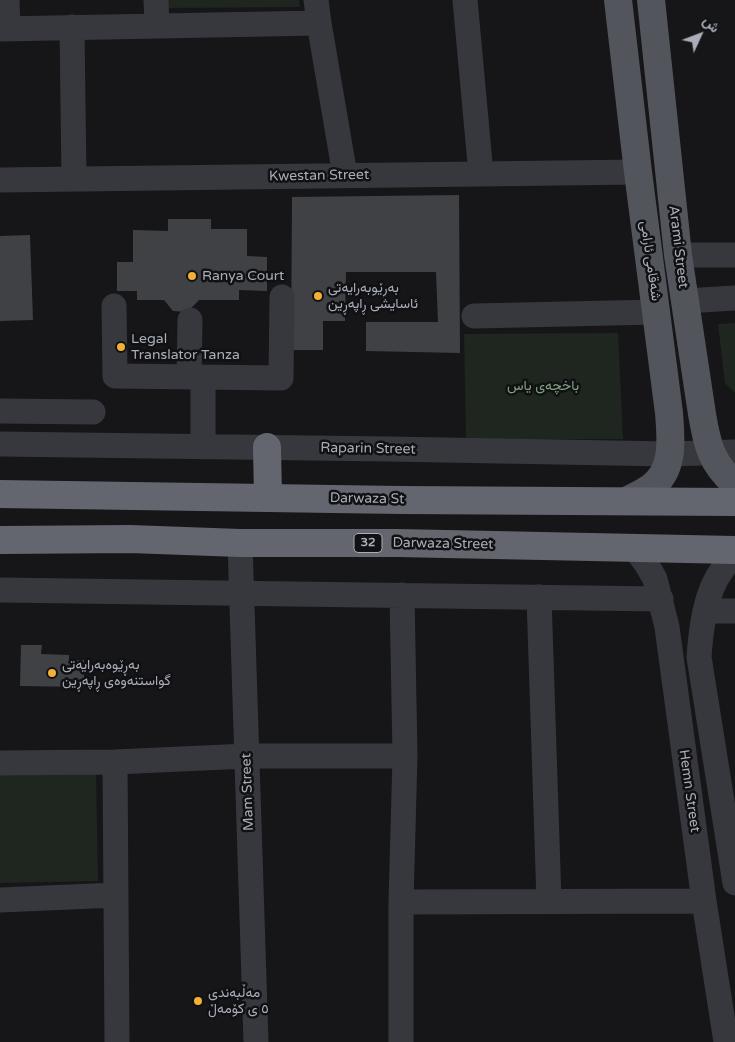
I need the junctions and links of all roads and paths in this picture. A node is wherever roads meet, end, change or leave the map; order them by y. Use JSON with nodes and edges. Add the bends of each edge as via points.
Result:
{"nodes":[{"id":1,"x":8,"y":0,"type":"edge"},
{"id":2,"x":156,"y":0,"type":"edge"},
{"id":3,"x":465,"y":0,"type":"edge"},
{"id":4,"x":618,"y":0,"type":"edge"},
{"id":5,"x":651,"y":0,"type":"edge"},
{"id":6,"x":317,"y":12,"type":"edge"},
{"id":7,"x":156,"y":26,"type":"junction"},
{"id":8,"x":72,"y":27,"type":"junction"},
{"id":9,"x":4,"y":29,"type":"edge"},
{"id":10,"x":638,"y":172,"type":"junction"},
{"id":11,"x":481,"y":174,"type":"junction"},
{"id":12,"x":345,"y":175,"type":"junction"},
{"id":13,"x":74,"y":179,"type":"junction"},
{"id":14,"x":0,"y":180,"type":"edge"},
{"id":15,"x":678,"y":255,"type":"junction"},
{"id":16,"x":735,"y":255,"type":"edge"},
{"id":17,"x":282,"y":296,"type":"dead end"},
{"id":18,"x":735,"y":298,"type":"edge"},
{"id":19,"x":685,"y":301,"type":"junction"},
{"id":20,"x":114,"y":306,"type":"dead end"},
{"id":21,"x":657,"y":312,"type":"junction"},
{"id":22,"x":474,"y":316,"type":"dead end"},
{"id":23,"x":190,"y":320,"type":"dead end"},
{"id":24,"x":196,"y":377,"type":"junction"},
{"id":25,"x":0,"y":411,"type":"edge"},
{"id":26,"x":93,"y":412,"type":"dead end"},
{"id":27,"x":669,"y":413,"type":"junction"},
{"id":28,"x":702,"y":414,"type":"junction"},
{"id":29,"x":0,"y":444,"type":"edge"},
{"id":30,"x":203,"y":446,"type":"junction"},
{"id":31,"x":267,"y":447,"type":"junction"},
{"id":32,"x":723,"y":452,"type":"edge"},
{"id":33,"x":670,"y":454,"type":"junction"},
{"id":34,"x":735,"y":484,"type":"edge"},
{"id":35,"x":0,"y":494,"type":"edge"},
{"id":36,"x":268,"y":498,"type":"junction"},
{"id":37,"x":626,"y":501,"type":"junction"},
{"id":38,"x":735,"y":502,"type":"edge"},
{"id":39,"x":0,"y":540,"type":"edge"},
{"id":40,"x":240,"y":543,"type":"junction"},
{"id":41,"x":634,"y":547,"type":"junction"},
{"id":42,"x":735,"y":550,"type":"edge"},
{"id":43,"x":735,"y":555,"type":"edge"},
{"id":44,"x":0,"y":590,"type":"edge"},
{"id":45,"x":242,"y":593,"type":"junction"},
{"id":46,"x":402,"y":595,"type":"junction"},
{"id":47,"x":539,"y":597,"type":"junction"},
{"id":48,"x":660,"y":599,"type":"junction"},
{"id":49,"x":705,"y":611,"type":"junction"},
{"id":50,"x":735,"y":611,"type":"edge"},
{"id":51,"x":247,"y":756,"type":"junction"},
{"id":52,"x":405,"y":756,"type":"junction"},
{"id":53,"x":114,"y":762,"type":"junction"},
{"id":54,"x":0,"y":763,"type":"edge"},
{"id":55,"x":735,"y":883,"type":"edge"},
{"id":56,"x":116,"y":895,"type":"junction"},
{"id":57,"x":0,"y":900,"type":"edge"},
{"id":58,"x":549,"y":901,"type":"junction"},
{"id":59,"x":704,"y":901,"type":"junction"},
{"id":60,"x":401,"y":902,"type":"junction"},
{"id":61,"x":117,"y":1042,"type":"edge"},
{"id":62,"x":256,"y":1042,"type":"edge"},
{"id":63,"x":402,"y":1042,"type":"edge"},
{"id":64,"x":726,"y":1042,"type":"edge"}],
"edges":[{"from":1,"to":9,"type":"street"},
{"from":2,"to":7,"type":"street"},
{"from":3,"to":11,"type":"street"},
{"from":4,"to":10,"type":"main road","name":"شەقامی ئارامی"},
{"from":5,"to":15,"type":"main road","name":"Arami Street"},
{"from":6,"to":7,"type":"street"},
{"from":6,"to":12,"type":"street"},
{"from":7,"to":8,"type":"street"},
{"from":8,"to":9,"type":"street"},
{"from":8,"to":13,"type":"street"},
{"from":10,"to":11,"type":"street","name":"Kwestan Street"},
{"from":10,"to":21,"type":"main road","name":"شەقامی ئارامی"},
{"from":11,"to":12,"type":"street","name":"Kwestan Street"},
{"from":12,"to":13,"type":"street","name":"Kwestan Street"},
{"from":13,"to":14,"type":"street","name":"Kwestan Street"},
{"from":15,"to":16,"type":"street"},
{"from":15,"to":19,"type":"main road","name":"Arami Street"},
{"from":17,"to":24,"type":"street","via":[[281,378]]},
{"from":18,"to":19,"type":"street"},
{"from":19,"to":28,"type":"main road","name":"Arami Street"},
{"from":20,"to":24,"type":"street","via":[[115,376]]},
{"from":21,"to":22,"type":"street"},
{"from":21,"to":27,"type":"main road","name":"شەقامی ئارامی"},
{"from":23,"to":24,"type":"street"},
{"from":24,"to":30,"type":"street"},
{"from":25,"to":26,"type":"street"},
{"from":27,"to":28,"type":"main road","via":[[685,421]]},
{"from":27,"to":33,"type":"main road","name":"شەقامی ئارامی"},
{"from":28,"to":32,"type":"main road","name":"Arami Street","via":[[706,436]]},
{"from":29,"to":30,"type":"street","name":"Raparin Street"},
{"from":30,"to":31,"type":"street","name":"Raparin Street"},
{"from":31,"to":33,"type":"street","name":"Raparin Street"},
{"from":31,"to":36,"type":"highway"},
{"from":32,"to":33,"type":"street","name":"Raparin Street"},
{"from":32,"to":34,"type":"main road","name":"Arami Street","via":[[724,473]]},
{"from":33,"to":37,"type":"main road","name":"شەقامی ئارامی","via":[[667,466],[651,488]]},
{"from":35,"to":36,"type":"highway","name":"Darwaza St"},
{"from":36,"to":37,"type":"highway","name":"Darwaza St"},
{"from":37,"to":38,"type":"highway","name":"Darwaza St"},
{"from":39,"to":40,"type":"highway","name":"Darwaza Street","number":"32"},
{"from":40,"to":41,"type":"highway","name":"Darwaza Street","number":"32"},
{"from":40,"to":45,"type":"street","name":"Mam Street"},
{"from":41,"to":42,"type":"highway","name":"Darwaza Street","number":"32"},
{"from":41,"to":48,"type":"street","name":"Hemn Street","via":[[655,579]]},
{"from":43,"to":49,"type":"street","via":[[715,581]]},
{"from":44,"to":45,"type":"street"},
{"from":45,"to":46,"type":"street"},
{"from":45,"to":51,"type":"street","name":"Mam Street"},
{"from":46,"to":47,"type":"street"},
{"from":46,"to":52,"type":"street"},
{"from":47,"to":48,"type":"street"},
{"from":47,"to":58,"type":"street"},
{"from":48,"to":59,"type":"street","name":"Hemn Street","via":[[674,675]]},
{"from":49,"to":50,"type":"street"},
{"from":49,"to":55,"type":"street","via":[[699,657]]},
{"from":51,"to":52,"type":"street"},
{"from":51,"to":53,"type":"street"},
{"from":51,"to":62,"type":"street","name":"Mam Street"},
{"from":52,"to":60,"type":"street"},
{"from":53,"to":54,"type":"street"},
{"from":53,"to":56,"type":"street"},
{"from":56,"to":57,"type":"street"},
{"from":56,"to":61,"type":"street"},
{"from":58,"to":59,"type":"street"},
{"from":58,"to":60,"type":"street"},
{"from":59,"to":64,"type":"street","name":"Hemn Street"},
{"from":60,"to":63,"type":"street"}]}
